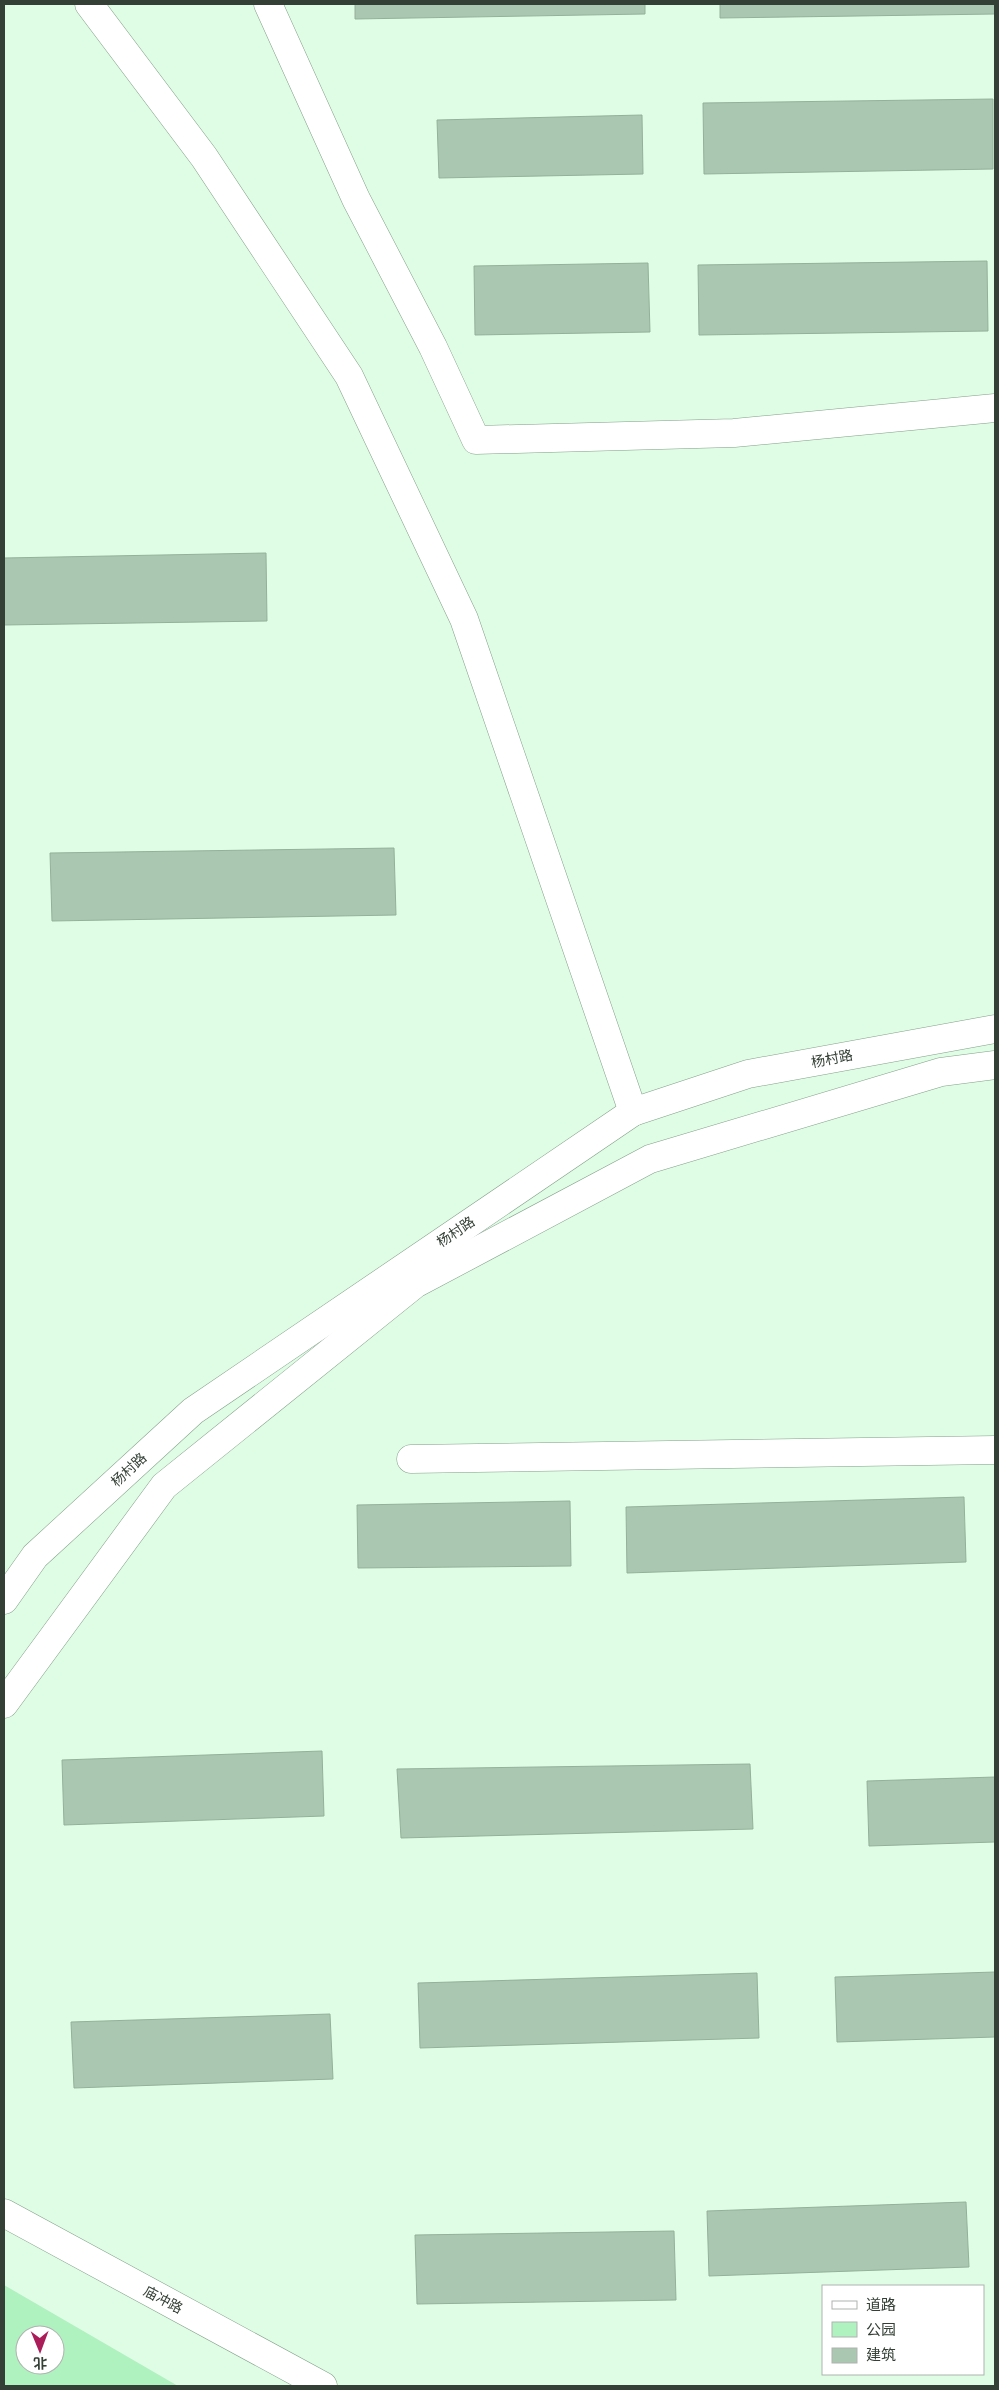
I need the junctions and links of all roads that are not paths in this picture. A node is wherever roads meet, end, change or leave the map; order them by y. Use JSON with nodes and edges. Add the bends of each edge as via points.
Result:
{"nodes":[{"id":1,"x":89,"y":4,"type":"edge"},
{"id":2,"x":268,"y":4,"type":"edge"},
{"id":3,"x":995,"y":408,"type":"edge"},
{"id":4,"x":995,"y":1029,"type":"edge"},
{"id":5,"x":995,"y":1065,"type":"edge"},
{"id":6,"x":634,"y":1112,"type":"junction"},
{"id":7,"x":995,"y":1450,"type":"edge"},
{"id":8,"x":411,"y":1459,"type":"dead end"},
{"id":9,"x":4,"y":1600,"type":"edge"},
{"id":10,"x":4,"y":1704,"type":"edge"},
{"id":11,"x":4,"y":2213,"type":"edge"},
{"id":12,"x":323,"y":2386,"type":"edge"}],
"edges":[{"from":1,"to":6,"type":"street","via":[[204,157],[349,376],[464,619]]},
{"from":2,"to":3,"type":"street","via":[[356,198],[433,347],[476,440],[734,433]]},
{"from":4,"to":6,"type":"street","name":"杨村路","via":[[748,1074]]},
{"from":5,"to":10,"type":"street","via":[[941,1072],[650,1159],[415,1284],[164,1486]]},
{"from":6,"to":9,"type":"street","name":"杨村路","via":[[193,1411],[36,1556]]},
{"from":7,"to":8,"type":"street"},
{"from":11,"to":12,"type":"street","name":"庙冲路"}]}
